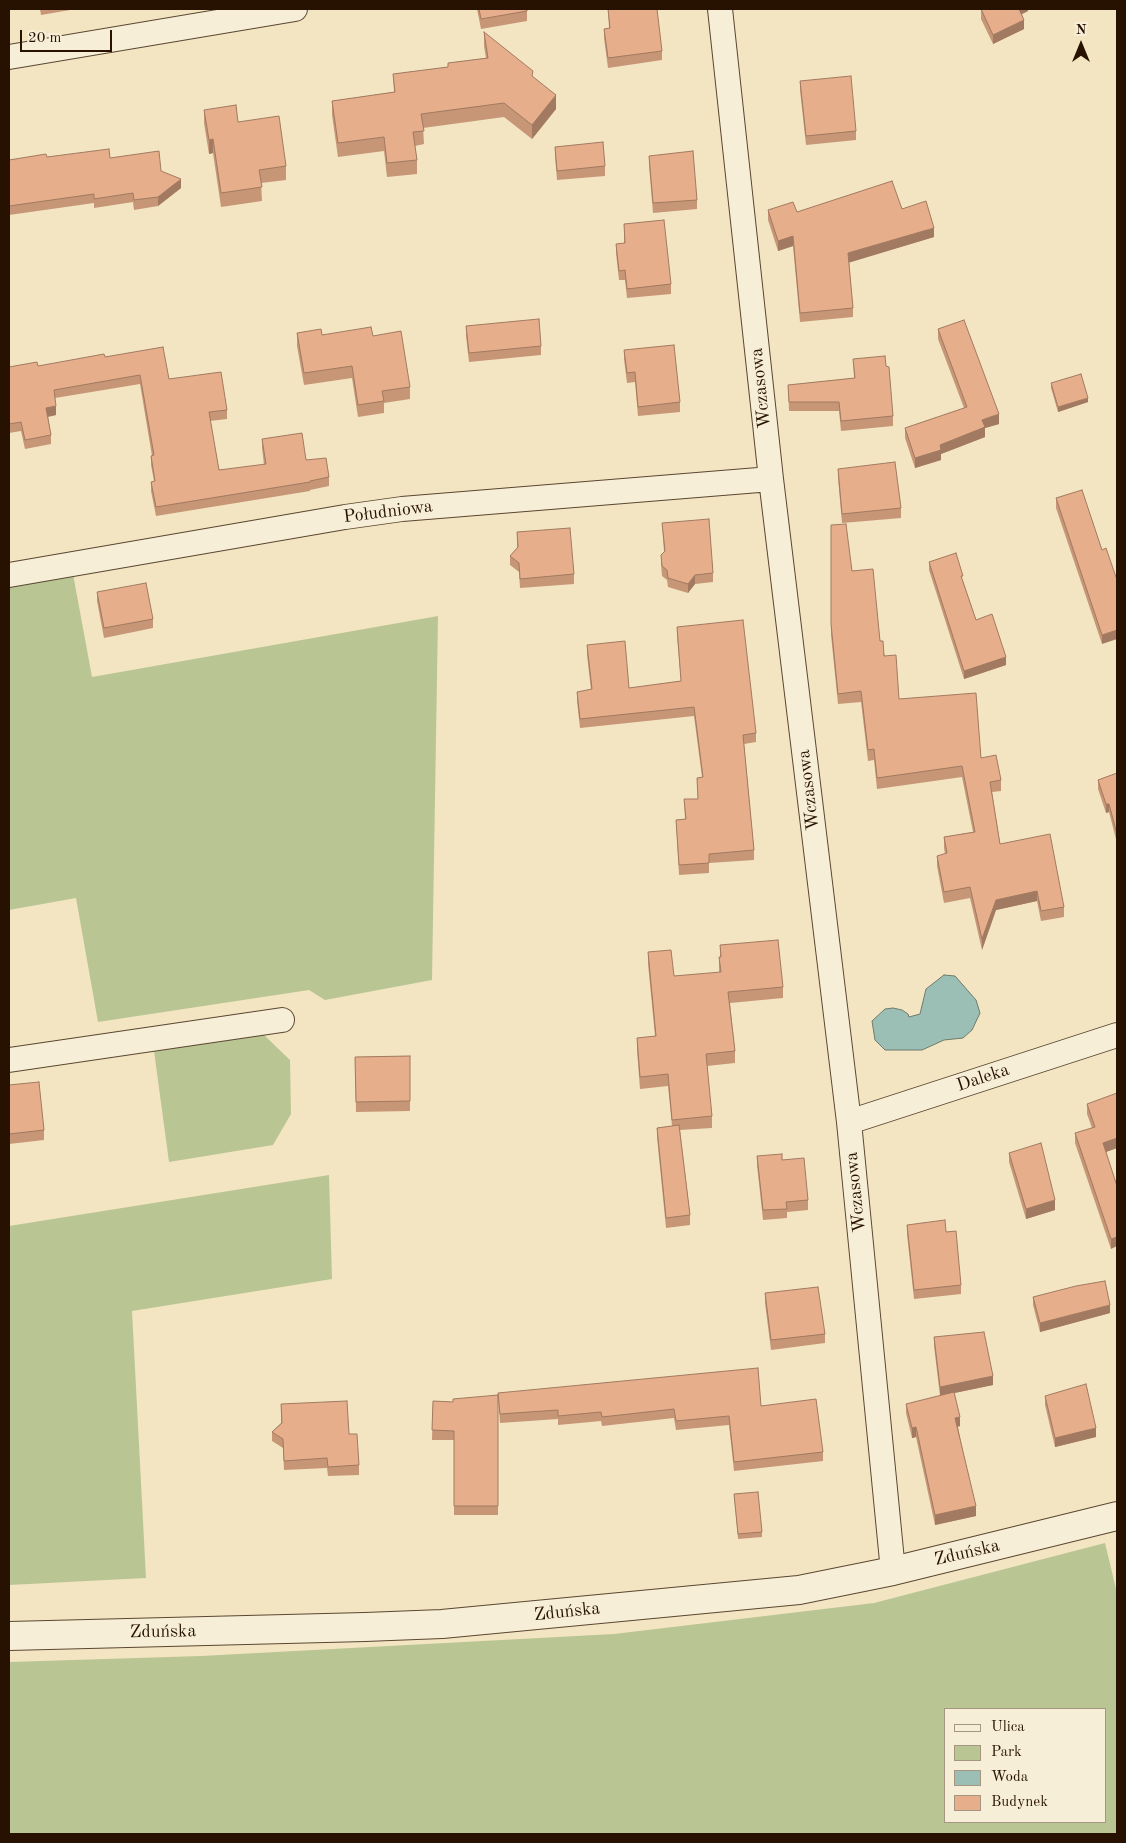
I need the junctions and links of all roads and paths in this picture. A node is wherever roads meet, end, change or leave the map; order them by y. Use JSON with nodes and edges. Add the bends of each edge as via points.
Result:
{"nodes":[{"id":1,"x":295,"y":9,"type":"edge"},
{"id":2,"x":720,"y":9,"type":"edge"},
{"id":3,"x":9,"y":57,"type":"edge"},
{"id":4,"x":771,"y":479,"type":"junction"},
{"id":5,"x":9,"y":575,"type":"edge"},
{"id":6,"x":282,"y":1020,"type":"dead end"},
{"id":7,"x":1117,"y":1034,"type":"edge"},
{"id":8,"x":9,"y":1060,"type":"edge"},
{"id":9,"x":849,"y":1122,"type":"junction"},
{"id":10,"x":1117,"y":1516,"type":"edge"},
{"id":11,"x":893,"y":1571,"type":"junction"},
{"id":12,"x":9,"y":1636,"type":"edge"}],
"edges":[{"from":1,"to":3,"type":"street"},
{"from":2,"to":4,"type":"street","name":"Wczasowa"},
{"from":4,"to":5,"type":"street","name":"Południowa","via":[[402,509]]},
{"from":4,"to":9,"type":"street","name":"Wczasowa"},
{"from":6,"to":8,"type":"street"},
{"from":7,"to":9,"type":"street","name":"Daleka"},
{"from":9,"to":11,"type":"street","name":"Wczasowa"},
{"from":10,"to":11,"type":"street","name":"Zduńska"},
{"from":11,"to":12,"type":"street","name":"Zduńska","via":[[799,1590],[442,1624]]}]}
